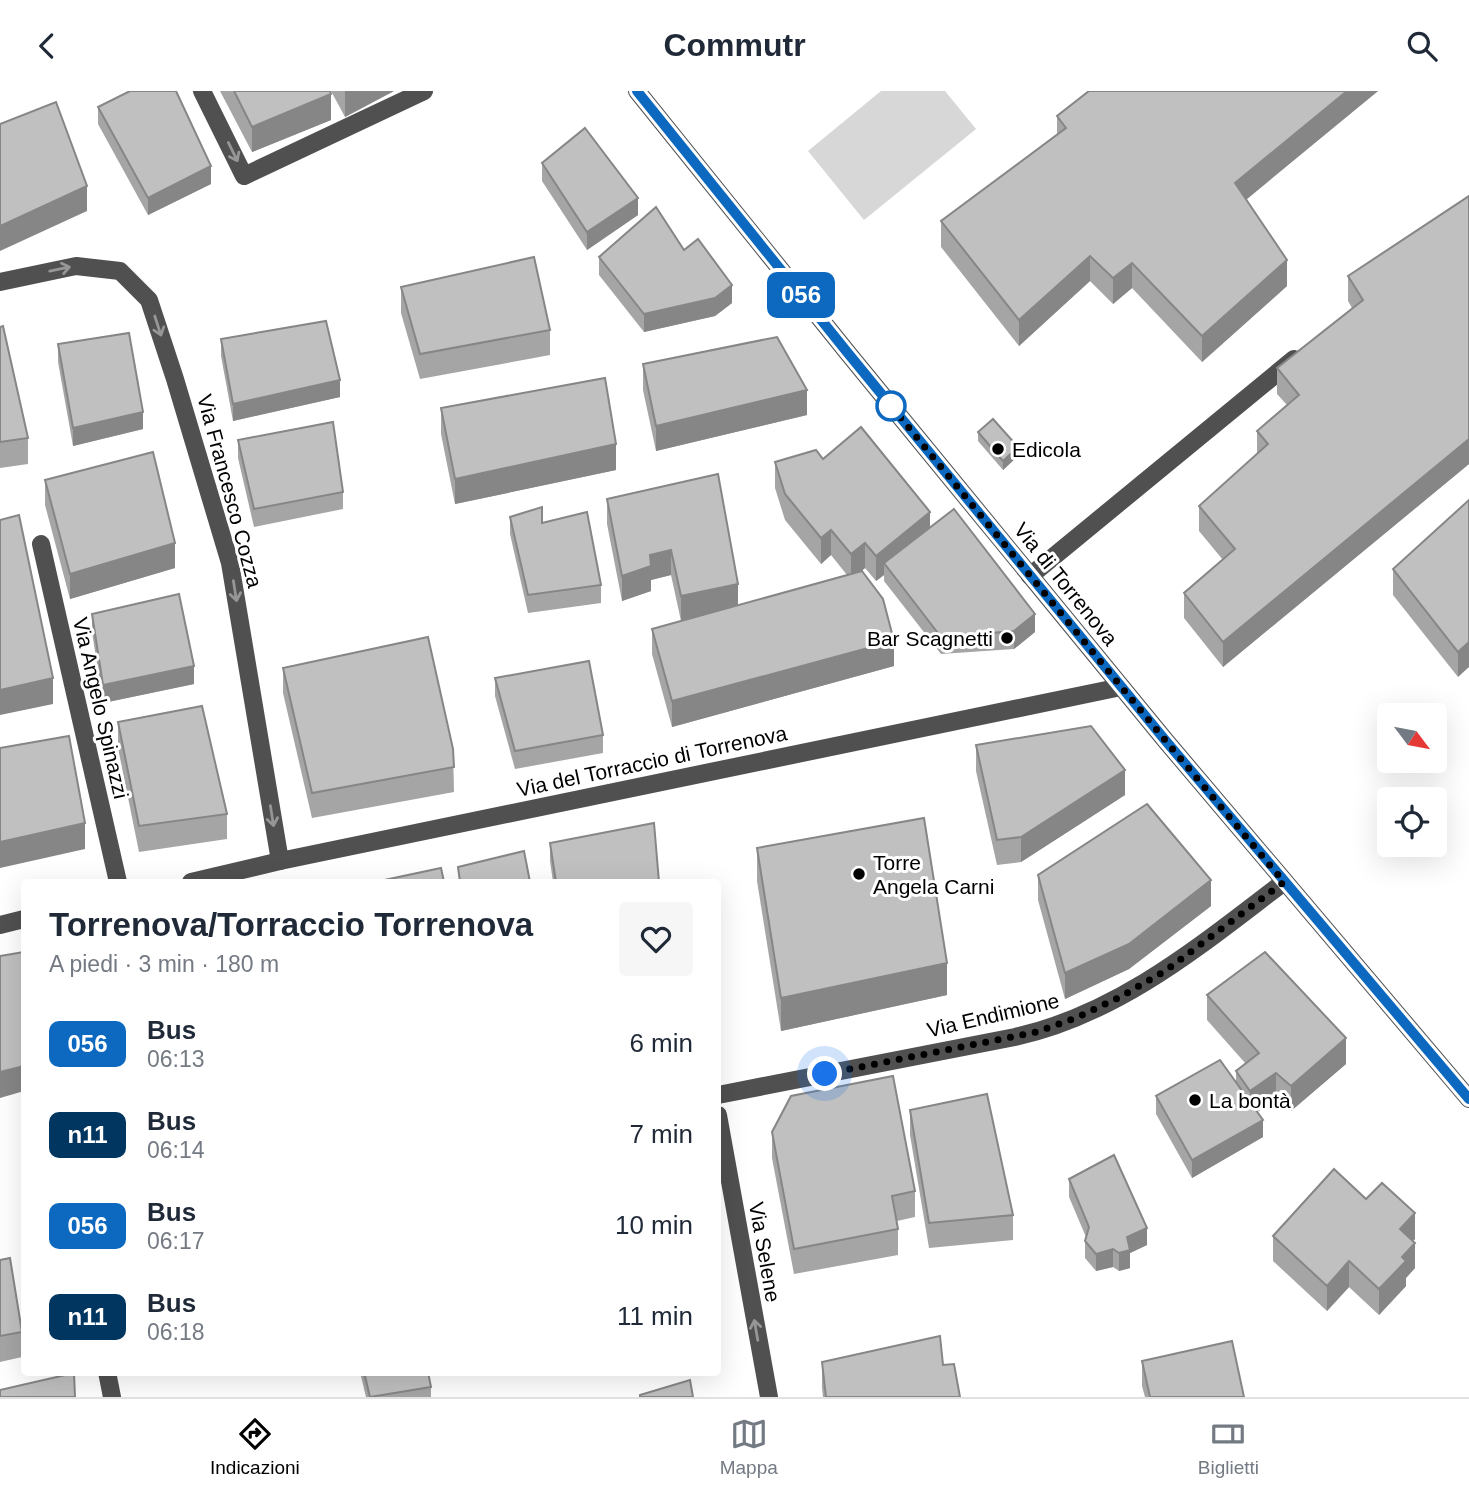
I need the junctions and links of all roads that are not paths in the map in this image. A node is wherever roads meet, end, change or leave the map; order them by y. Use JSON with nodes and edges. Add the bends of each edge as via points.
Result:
{"nodes":[{"id":1,"x":202,"y":91,"type":"edge"},
{"id":2,"x":424,"y":91,"type":"edge"},
{"id":3,"x":637,"y":91,"type":"edge"},
{"id":4,"x":0,"y":282,"type":"edge"},
{"id":5,"x":1305,"y":350,"type":"edge"},
{"id":6,"x":41,"y":544,"type":"dead end"},
{"id":7,"x":1030,"y":576,"type":"junction"},
{"id":8,"x":1121,"y":687,"type":"junction"},
{"id":9,"x":280,"y":861,"type":"junction"},
{"id":10,"x":117,"y":879,"type":"edge"},
{"id":11,"x":204,"y":879,"type":"edge"},
{"id":12,"x":1284,"y":882,"type":"junction"},
{"id":13,"x":21,"y":920,"type":"edge"},
{"id":14,"x":0,"y":925,"type":"edge"},
{"id":15,"x":721,"y":1094,"type":"edge"},
{"id":16,"x":1469,"y":1099,"type":"edge"},
{"id":17,"x":721,"y":1132,"type":"edge"},
{"id":18,"x":108,"y":1376,"type":"edge"},
{"id":19,"x":112,"y":1397,"type":"edge"},
{"id":20,"x":769,"y":1397,"type":"edge"}],
"edges":[{"from":1,"to":2,"type":"street","one_way":true,"via":[[244,176]]},
{"from":3,"to":7,"type":"street","name":"Via di Torrenova"},
{"from":4,"to":9,"type":"street","name":"Via Francesco Cozza","one_way":true,"via":[[76,266],[120,271],[149,300],[230,563]]},
{"from":5,"to":7,"type":"street"},
{"from":6,"to":10,"type":"street","name":"Via Angelo Spinazzi"},
{"from":7,"to":8,"type":"street","name":"Via di Torrenova"},
{"from":8,"to":9,"type":"street","name":"Via del Torraccio di Torrenova"},
{"from":8,"to":12,"type":"street","name":"Via di Torrenova"},
{"from":9,"to":11,"type":"street","name":"Via del Torraccio di Torrenova"},
{"from":12,"to":15,"type":"street","name":"Via Endimione","via":[[1165,971],[1078,1017],[1037,1032]]},
{"from":12,"to":16,"type":"street","name":"Via di Torrenova"},
{"from":13,"to":14,"type":"street"},
{"from":20,"to":17,"type":"street","name":"Via Selene","one_way":true},
{"from":18,"to":19,"type":"street"}]}
